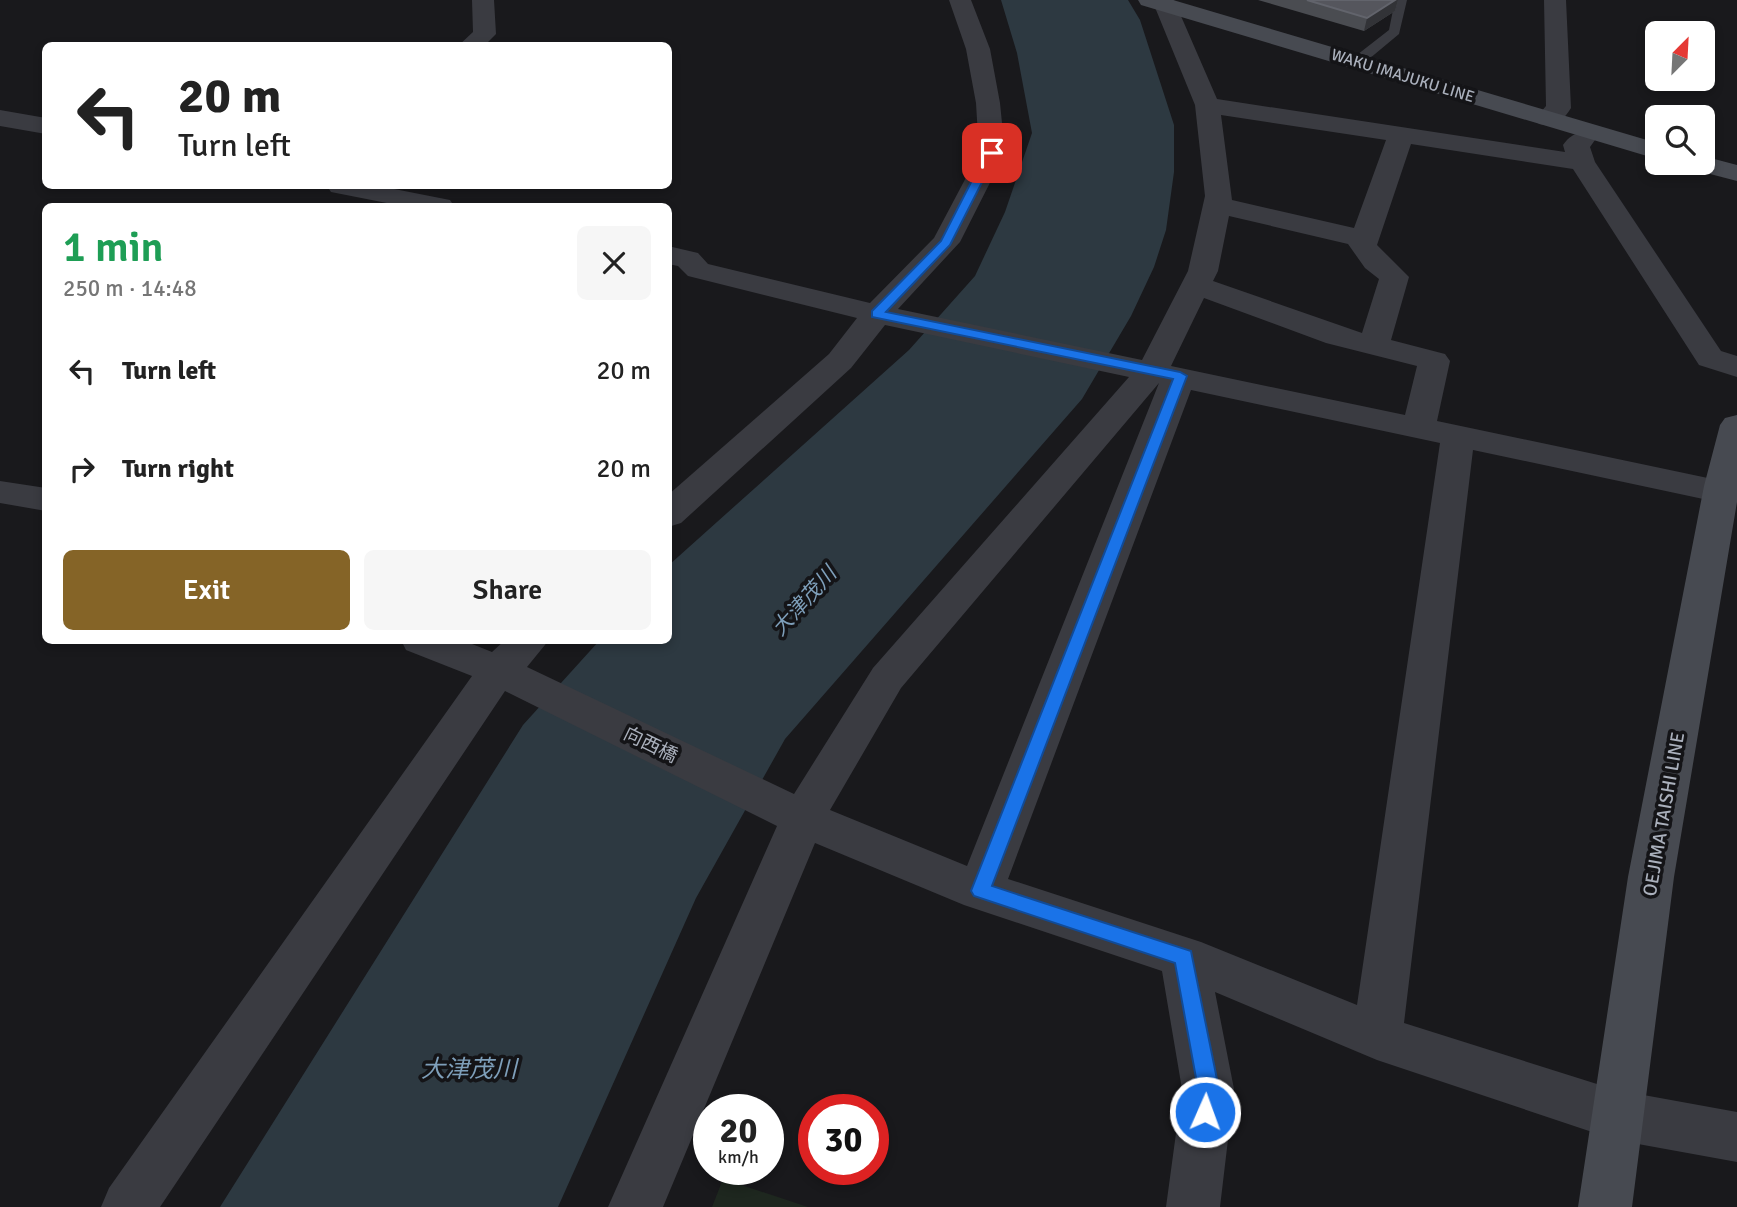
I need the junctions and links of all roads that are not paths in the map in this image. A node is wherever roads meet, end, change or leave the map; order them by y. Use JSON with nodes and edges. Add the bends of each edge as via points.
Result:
{"nodes":[{"id":1,"x":483,"y":0,"type":"edge"},
{"id":2,"x":960,"y":0,"type":"edge"},
{"id":3,"x":1401,"y":0,"type":"edge"},
{"id":4,"x":1555,"y":0,"type":"edge"},
{"id":5,"x":1159,"y":2,"type":"edge"},
{"id":6,"x":475,"y":42,"type":"edge"},
{"id":7,"x":1358,"y":61,"type":"junction"},
{"id":8,"x":1207,"y":105,"type":"junction"},
{"id":9,"x":0,"y":118,"type":"edge"},
{"id":10,"x":1548,"y":119,"type":"junction"},
{"id":11,"x":42,"y":125,"type":"edge"},
{"id":12,"x":1591,"y":132,"type":"junction"},
{"id":13,"x":1401,"y":135,"type":"junction"},
{"id":14,"x":1645,"y":148,"type":"edge"},
{"id":15,"x":1582,"y":162,"type":"junction"},
{"id":16,"x":1715,"y":167,"type":"edge"},
{"id":17,"x":1737,"y":173,"type":"edge"},
{"id":18,"x":356,"y":189,"type":"edge"},
{"id":19,"x":425,"y":203,"type":"edge"},
{"id":20,"x":1217,"y":205,"type":"junction"},
{"id":21,"x":1363,"y":239,"type":"junction"},
{"id":22,"x":672,"y":256,"type":"edge"},
{"id":23,"x":1196,"y":285,"type":"junction"},
{"id":24,"x":877,"y":314,"type":"junction"},
{"id":25,"x":1374,"y":346,"type":"junction"},
{"id":26,"x":1737,"y":367,"type":"edge"},
{"id":27,"x":1167,"y":373,"type":"junction"},
{"id":28,"x":1737,"y":425,"type":"edge"},
{"id":29,"x":1438,"y":431,"type":"junction"},
{"id":30,"x":1727,"y":489,"type":"edge"},
{"id":31,"x":0,"y":492,"type":"edge"},
{"id":32,"x":42,"y":499,"type":"edge"},
{"id":33,"x":672,"y":511,"type":"edge"},
{"id":34,"x":445,"y":644,"type":"edge"},
{"id":35,"x":514,"y":655,"type":"edge"},
{"id":36,"x":803,"y":818,"type":"junction"},
{"id":37,"x":980,"y":891,"type":"junction"},
{"id":38,"x":1184,"y":957,"type":"junction"},
{"id":39,"x":1377,"y":1037,"type":"junction"},
{"id":40,"x":1616,"y":1115,"type":"junction"},
{"id":41,"x":1737,"y":1137,"type":"edge"},
{"id":42,"x":128,"y":1207,"type":"edge"},
{"id":43,"x":635,"y":1207,"type":"edge"},
{"id":44,"x":1193,"y":1207,"type":"edge"},
{"id":45,"x":1605,"y":1207,"type":"edge"}],
"edges":[{"from":1,"to":6,"type":"street","via":[[485,34]]},
{"from":2,"to":24,"type":"street","via":[[978,49],[992,153],[946,242]]},
{"from":3,"to":7,"type":"lane","via":[[1395,30]]},
{"from":4,"to":10,"type":"street","via":[[1559,108]]},
{"from":5,"to":7,"type":"main road","name":"WAKU IMAJUKU LINE"},
{"from":5,"to":8,"type":"street"},
{"from":7,"to":10,"type":"main road","name":"WAKU IMAJUKU LINE"},
{"from":8,"to":13,"type":"street"},
{"from":8,"to":20,"type":"street"},
{"from":9,"to":11,"type":"street"},
{"from":10,"to":12,"type":"main road","name":"WAKU IMAJUKU LINE"},
{"from":12,"to":14,"type":"main road","name":"WAKU IMAJUKU LINE"},
{"from":12,"to":15,"type":"street","via":[[1576,145]]},
{"from":13,"to":15,"type":"street"},
{"from":13,"to":21,"type":"street"},
{"from":15,"to":26,"type":"street","via":[[1710,358]]},
{"from":16,"to":17,"type":"main road"},
{"from":18,"to":19,"type":"street"},
{"from":20,"to":21,"type":"street"},
{"from":20,"to":23,"type":"street"},
{"from":21,"to":25,"type":"street","via":[[1375,262],[1394,277]]},
{"from":22,"to":24,"type":"street","via":[[688,259],[698,270]]},
{"from":23,"to":25,"type":"street"},
{"from":23,"to":27,"type":"street"},
{"from":24,"to":27,"type":"street"},
{"from":24,"to":33,"type":"street","via":[[840,361]]},
{"from":25,"to":29,"type":"street","via":[[1434,361]]},
{"from":27,"to":29,"type":"street"},
{"from":27,"to":36,"type":"street","via":[[887,678]]},
{"from":27,"to":37,"type":"street"},
{"from":28,"to":30,"type":"main road","name":"OEJIMA TAISHI LINE"},
{"from":29,"to":30,"type":"street"},
{"from":29,"to":39,"type":"street"},
{"from":30,"to":40,"type":"main road","name":"OEJIMA TAISHI LINE","via":[[1651,877]]},
{"from":31,"to":32,"type":"street"},
{"from":34,"to":35,"type":"street","name":"向西橋"},
{"from":35,"to":36,"type":"street","name":"向西橋"},
{"from":35,"to":42,"type":"street"},
{"from":36,"to":37,"type":"street","name":"向西橋"},
{"from":36,"to":43,"type":"street"},
{"from":37,"to":38,"type":"street","name":"向西橋"},
{"from":38,"to":39,"type":"street","name":"向西橋"},
{"from":38,"to":44,"type":"street","via":[[1208,1089]]},
{"from":39,"to":40,"type":"street","name":"向西橋"},
{"from":40,"to":41,"type":"street","name":"向西橋"},
{"from":40,"to":45,"type":"main road","name":"OEJIMA TAISHI LINE"}]}
